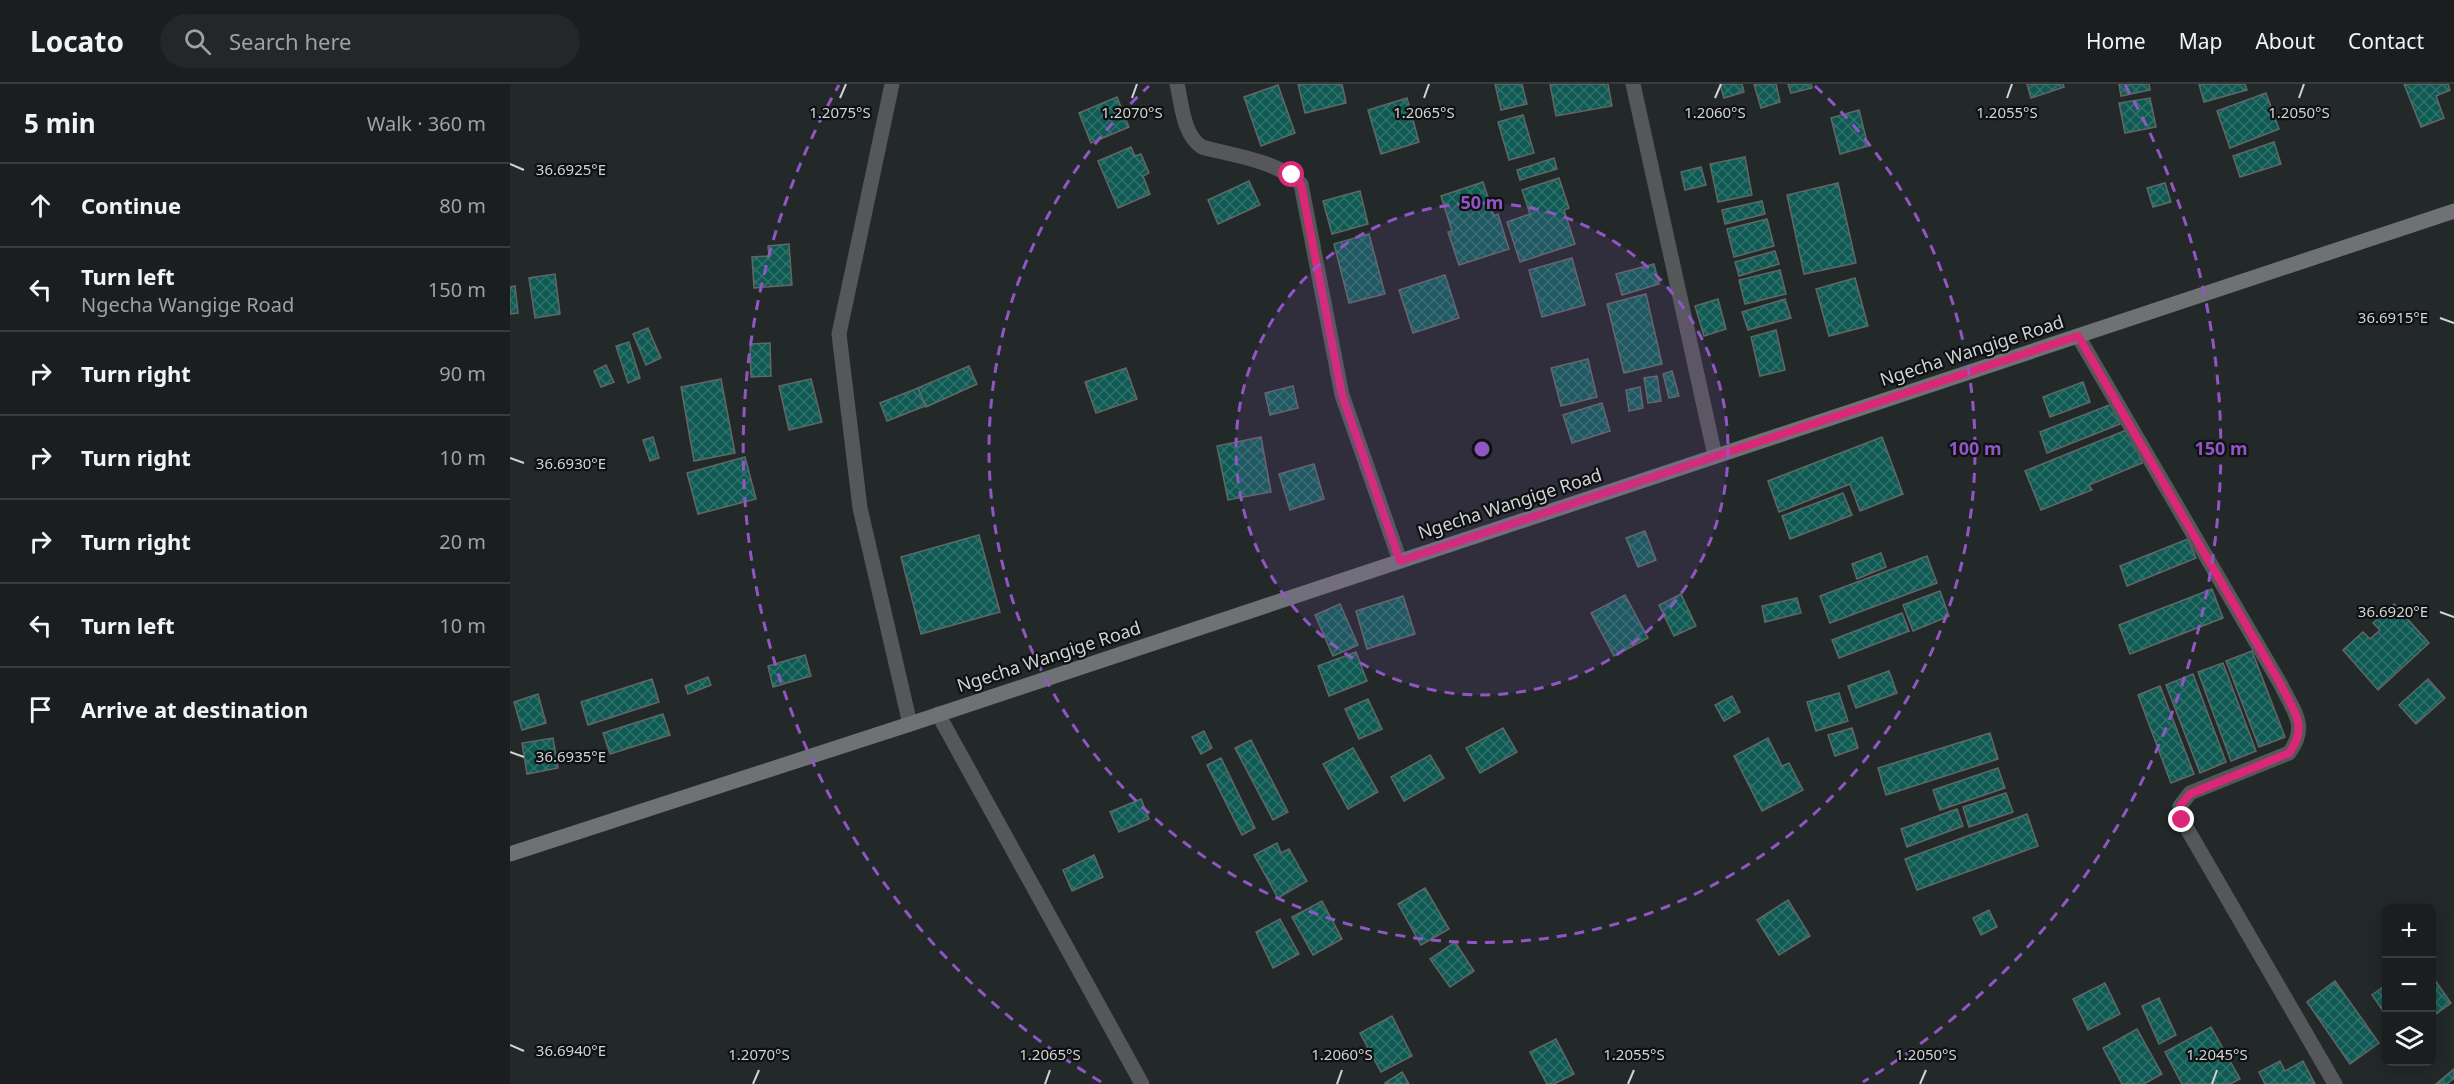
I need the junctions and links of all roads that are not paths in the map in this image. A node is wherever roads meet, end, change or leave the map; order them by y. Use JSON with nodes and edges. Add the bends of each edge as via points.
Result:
{"nodes":[{"id":1,"x":892,"y":84,"type":"edge"},
{"id":2,"x":1177,"y":84,"type":"edge"},
{"id":3,"x":1633,"y":84,"type":"edge"},
{"id":4,"x":2453,"y":213,"type":"edge"},
{"id":5,"x":2078,"y":336,"type":"junction"},
{"id":6,"x":1715,"y":456,"type":"junction"},
{"id":7,"x":1400,"y":561,"type":"junction"},
{"id":8,"x":939,"y":714,"type":"junction"},
{"id":9,"x":910,"y":724,"type":"junction"},
{"id":10,"x":510,"y":854,"type":"edge"},
{"id":11,"x":1142,"y":1084,"type":"edge"},
{"id":12,"x":2335,"y":1084,"type":"edge"}],
"edges":[{"from":1,"to":9,"type":"street","via":[[839,334],[860,508]]},
{"from":2,"to":7,"type":"street","via":[[1194,142],[1292,175],[1301,184],[1342,395]]},
{"from":3,"to":6,"type":"street"},
{"from":4,"to":5,"type":"street","name":"Ngecha Wangige Road"},
{"from":5,"to":6,"type":"street","name":"Ngecha Wangige Road"},
{"from":5,"to":12,"type":"street","via":[[2281,685],[2300,725],[2300,739],[2289,753],[2190,794],[2180,806],[2182,820]]},
{"from":6,"to":7,"type":"street","name":"Ngecha Wangige Road"},
{"from":7,"to":8,"type":"street","name":"Ngecha Wangige Road"},
{"from":8,"to":9,"type":"street","name":"Ngecha Wangige Road"},
{"from":8,"to":11,"type":"street"},
{"from":9,"to":10,"type":"street","name":"Ngecha Wangige Road"}]}
